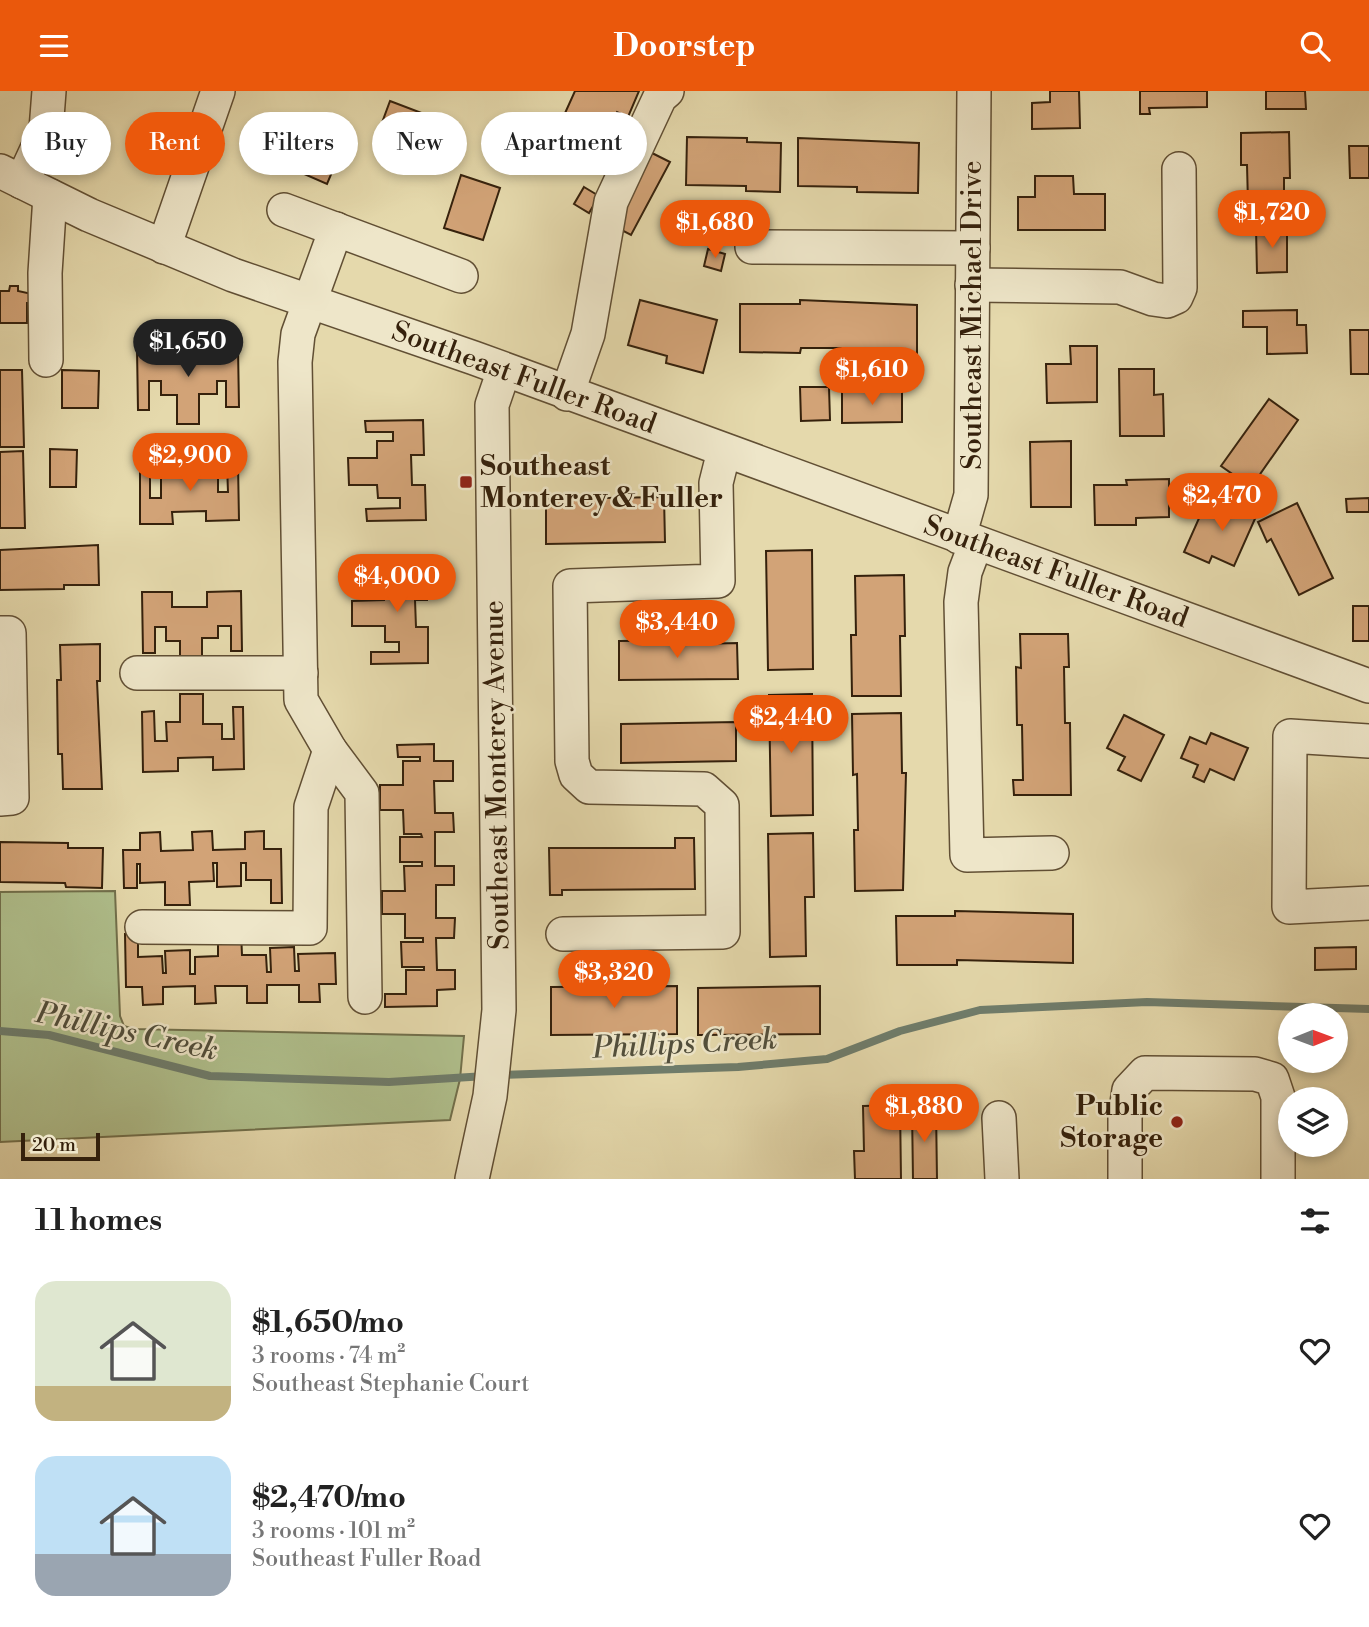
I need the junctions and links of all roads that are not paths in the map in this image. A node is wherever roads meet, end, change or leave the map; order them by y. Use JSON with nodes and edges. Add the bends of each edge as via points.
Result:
{"nodes":[{"id":1,"x":49,"y":91,"type":"edge"},
{"id":2,"x":218,"y":91,"type":"edge"},
{"id":3,"x":667,"y":91,"type":"edge"},
{"id":4,"x":974,"y":91,"type":"edge"},
{"id":5,"x":1179,"y":169,"type":"dead end"},
{"id":6,"x":24,"y":183,"type":"edge"},
{"id":7,"x":284,"y":210,"type":"dead end"},
{"id":8,"x":336,"y":229,"type":"junction"},
{"id":9,"x":164,"y":247,"type":"junction"},
{"id":10,"x":752,"y":247,"type":"dead end"},
{"id":11,"x":972,"y":248,"type":"junction"},
{"id":12,"x":461,"y":276,"type":"dead end"},
{"id":13,"x":972,"y":285,"type":"junction"},
{"id":14,"x":311,"y":302,"type":"junction"},
{"id":15,"x":46,"y":360,"type":"dead end"},
{"id":16,"x":504,"y":370,"type":"junction"},
{"id":17,"x":567,"y":394,"type":"junction"},
{"id":18,"x":724,"y":451,"type":"junction"},
{"id":19,"x":968,"y":540,"type":"junction"},
{"id":20,"x":0,"y":633,"type":"edge"},
{"id":21,"x":137,"y":673,"type":"dead end"},
{"id":22,"x":301,"y":673,"type":"junction"},
{"id":23,"x":1369,"y":687,"type":"edge"},
{"id":24,"x":1369,"y":741,"type":"edge"},
{"id":25,"x":330,"y":750,"type":"junction"},
{"id":26,"x":0,"y":799,"type":"edge"},
{"id":27,"x":1052,"y":853,"type":"dead end"},
{"id":28,"x":1369,"y":904,"type":"edge"},
{"id":29,"x":142,"y":927,"type":"dead end"},
{"id":30,"x":563,"y":934,"type":"dead end"},
{"id":31,"x":365,"y":997,"type":"dead end"},
{"id":32,"x":999,"y":1118,"type":"dead end"},
{"id":33,"x":472,"y":1179,"type":"edge"},
{"id":34,"x":1002,"y":1179,"type":"edge"},
{"id":35,"x":1125,"y":1179,"type":"edge"},
{"id":36,"x":1278,"y":1179,"type":"edge"}],
"edges":[{"from":1,"to":6,"type":"street","via":[[46,130]]},
{"from":2,"to":9,"type":"street"},
{"from":3,"to":17,"type":"street","via":[[660,97],[611,202],[591,322]]},
{"from":4,"to":11,"type":"street","name":"Southeast Michael Drive"},
{"from":5,"to":13,"type":"street","via":[[1180,288],[1176,297],[1153,299],[1120,287]]},
{"from":6,"to":9,"type":"street","name":"Southeast Fuller Road"},
{"from":6,"to":15,"type":"street","via":[[45,273]]},
{"from":7,"to":8,"type":"street"},
{"from":8,"to":12,"type":"street"},
{"from":8,"to":14,"type":"street"},
{"from":9,"to":14,"type":"street","name":"Southeast Fuller Road"},
{"from":10,"to":11,"type":"street"},
{"from":11,"to":13,"type":"street","name":"Southeast Michael Drive"},
{"from":13,"to":19,"type":"street","name":"Southeast Michael Drive"},
{"from":14,"to":16,"type":"street","name":"Southeast Fuller Road"},
{"from":14,"to":22,"type":"street","via":[[298,334],[295,362]]},
{"from":16,"to":17,"type":"street","name":"Southeast Fuller Road"},
{"from":16,"to":33,"type":"street","name":"Southeast Monterey Avenue","via":[[492,405],[498,1037]]},
{"from":17,"to":18,"type":"street","name":"Southeast Fuller Road"},
{"from":18,"to":19,"type":"street","name":"Southeast Fuller Road"},
{"from":18,"to":30,"type":"street","via":[[716,483],[718,582],[570,586],[572,761],[576,775],[589,787],[704,789],[722,805],[723,932]]},
{"from":19,"to":23,"type":"street","name":"Southeast Fuller Road"},
{"from":19,"to":27,"type":"street","name":"Southeast Michael Drive","via":[[961,602],[967,855]]},
{"from":20,"to":26,"type":"street","via":[[9,633],[12,798]]},
{"from":21,"to":22,"type":"street"},
{"from":22,"to":25,"type":"street","via":[[301,700]]},
{"from":24,"to":28,"type":"street","via":[[1290,736],[1289,907]]},
{"from":25,"to":29,"type":"street","via":[[311,807],[310,928]]},
{"from":25,"to":31,"type":"street","via":[[362,793]]},
{"from":32,"to":34,"type":"street"},
{"from":35,"to":36,"type":"street","via":[[1129,1090],[1145,1073],[1255,1074],[1272,1079],[1278,1097]]}]}
